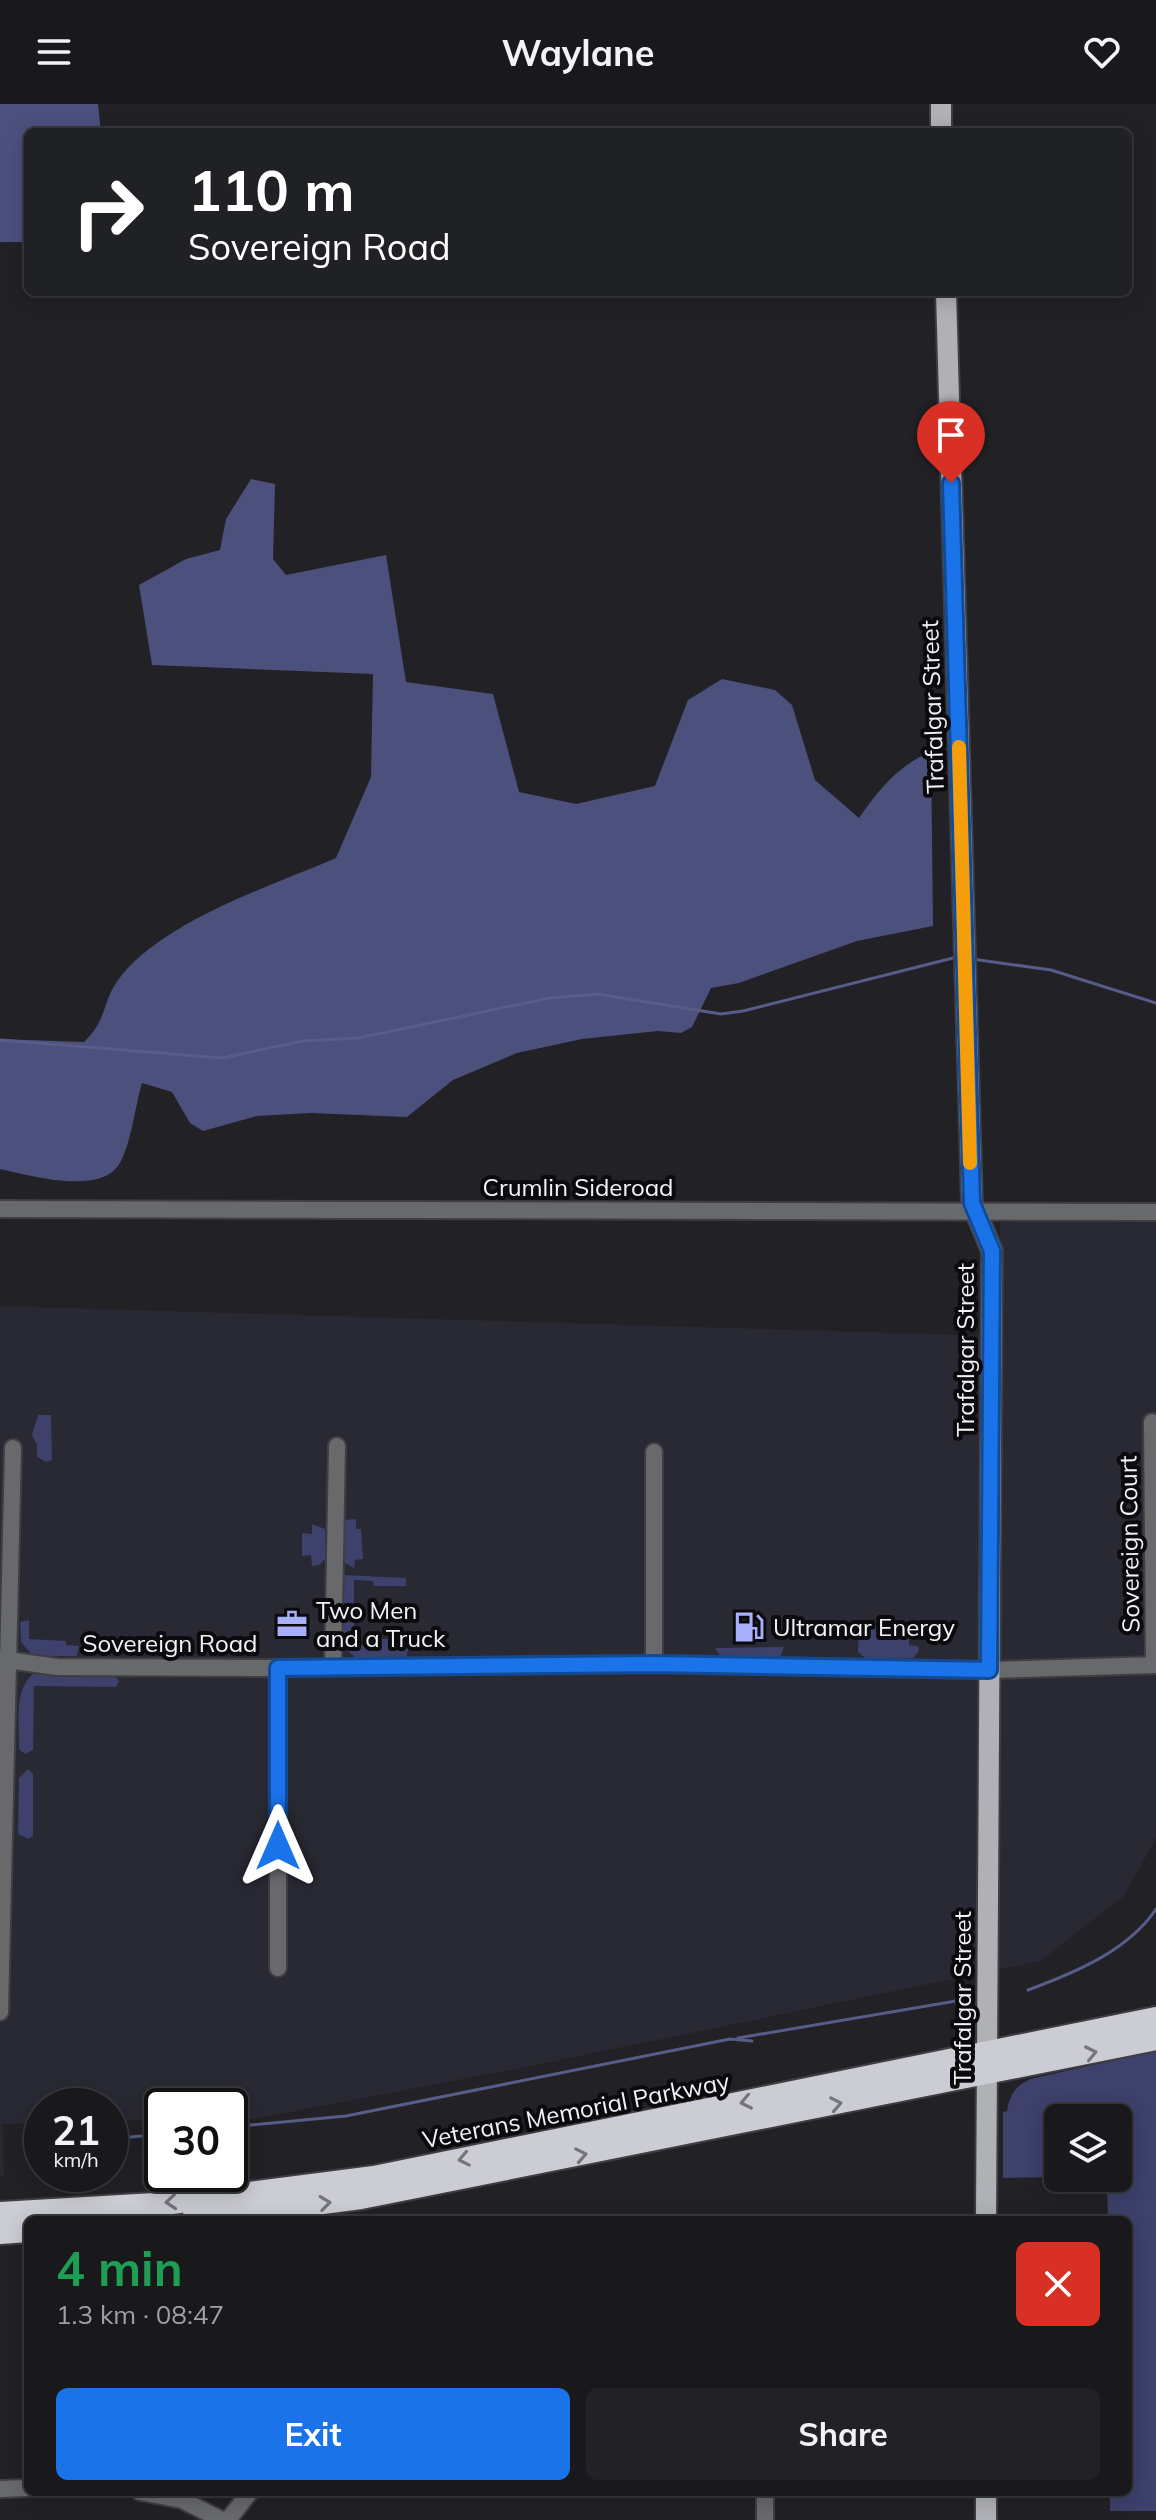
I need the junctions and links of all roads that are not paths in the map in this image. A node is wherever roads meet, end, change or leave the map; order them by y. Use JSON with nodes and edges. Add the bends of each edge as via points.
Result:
{"nodes":[{"id":1,"x":941,"y":104,"type":"edge"},
{"id":2,"x":941,"y":128,"type":"edge"},
{"id":3,"x":946,"y":296,"type":"edge"},
{"id":4,"x":0,"y":1209,"type":"edge"},
{"id":5,"x":975,"y":1212,"type":"junction"},
{"id":6,"x":1156,"y":1212,"type":"edge"},
{"id":7,"x":1152,"y":1422,"type":"dead end"},
{"id":8,"x":337,"y":1446,"type":"dead end"},
{"id":9,"x":13,"y":1448,"type":"dead end"},
{"id":10,"x":654,"y":1452,"type":"dead end"},
{"id":11,"x":5,"y":1660,"type":"edge"},
{"id":12,"x":654,"y":1664,"type":"junction"},
{"id":13,"x":1155,"y":1665,"type":"edge"},
{"id":14,"x":333,"y":1666,"type":"junction"},
{"id":15,"x":278,"y":1668,"type":"junction"},
{"id":16,"x":989,"y":1670,"type":"junction"},
{"id":17,"x":278,"y":1968,"type":"dead end"},
{"id":18,"x":0,"y":2012,"type":"edge"},
{"id":19,"x":1156,"y":2018,"type":"edge"},
{"id":20,"x":1156,"y":2039,"type":"edge"},
{"id":21,"x":987,"y":2063,"type":"junction"},
{"id":22,"x":0,"y":2213,"type":"edge"},
{"id":23,"x":223,"y":2216,"type":"edge"},
{"id":24,"x":986,"y":2216,"type":"edge"},
{"id":25,"x":24,"y":2231,"type":"edge"},
{"id":26,"x":0,"y":2233,"type":"edge"},
{"id":27,"x":24,"y":2488,"type":"edge"},
{"id":28,"x":0,"y":2489,"type":"edge"},
{"id":29,"x":161,"y":2496,"type":"edge"},
{"id":30,"x":246,"y":2496,"type":"edge"},
{"id":31,"x":765,"y":2496,"type":"edge"},
{"id":32,"x":986,"y":2496,"type":"edge"},
{"id":33,"x":225,"y":2520,"type":"edge"},
{"id":34,"x":765,"y":2520,"type":"edge"},
{"id":35,"x":986,"y":2520,"type":"edge"}],
"edges":[{"from":1,"to":2,"type":"main road"},
{"from":3,"to":5,"type":"main road","name":"Trafalgar Street"},
{"from":4,"to":5,"type":"street","name":"Crumlin Sideroad"},
{"from":5,"to":6,"type":"street","name":"Crumlin Sideroad"},
{"from":5,"to":16,"type":"main road","name":"Trafalgar Street","via":[[992,1251]]},
{"from":7,"to":13,"type":"street","name":"Sovereign Court"},
{"from":8,"to":14,"type":"street"},
{"from":9,"to":11,"type":"street"},
{"from":10,"to":12,"type":"street"},
{"from":11,"to":15,"type":"street","name":"Sovereign Road","via":[[57,1667]]},
{"from":11,"to":18,"type":"street"},
{"from":12,"to":14,"type":"street","name":"Sovereign Road"},
{"from":12,"to":16,"type":"street","name":"Sovereign Road"},
{"from":13,"to":16,"type":"street","name":"Sovereign Road"},
{"from":14,"to":15,"type":"street","name":"Sovereign Road"},
{"from":15,"to":17,"type":"street"},
{"from":16,"to":21,"type":"main road","name":"Trafalgar Street"},
{"from":19,"to":21,"type":"highway","name":"Veterans Memorial Parkway"},
{"from":21,"to":20,"type":"highway","name":"Veterans Memorial Parkway","one_way":true},
{"from":21,"to":22,"type":"highway","name":"Veterans Memorial Parkway","one_way":true,"via":[[374,2177],[172,2203]]},
{"from":23,"to":21,"type":"highway","name":"Veterans Memorial Parkway","one_way":true,"via":[[361,2198]]},
{"from":21,"to":24,"type":"main road","name":"Trafalgar Street"},
{"from":25,"to":26,"type":"highway"},
{"from":27,"to":28,"type":"street"},
{"from":29,"to":33,"type":"street"},
{"from":30,"to":33,"type":"street"},
{"from":31,"to":34,"type":"street"},
{"from":32,"to":35,"type":"main road"}]}
